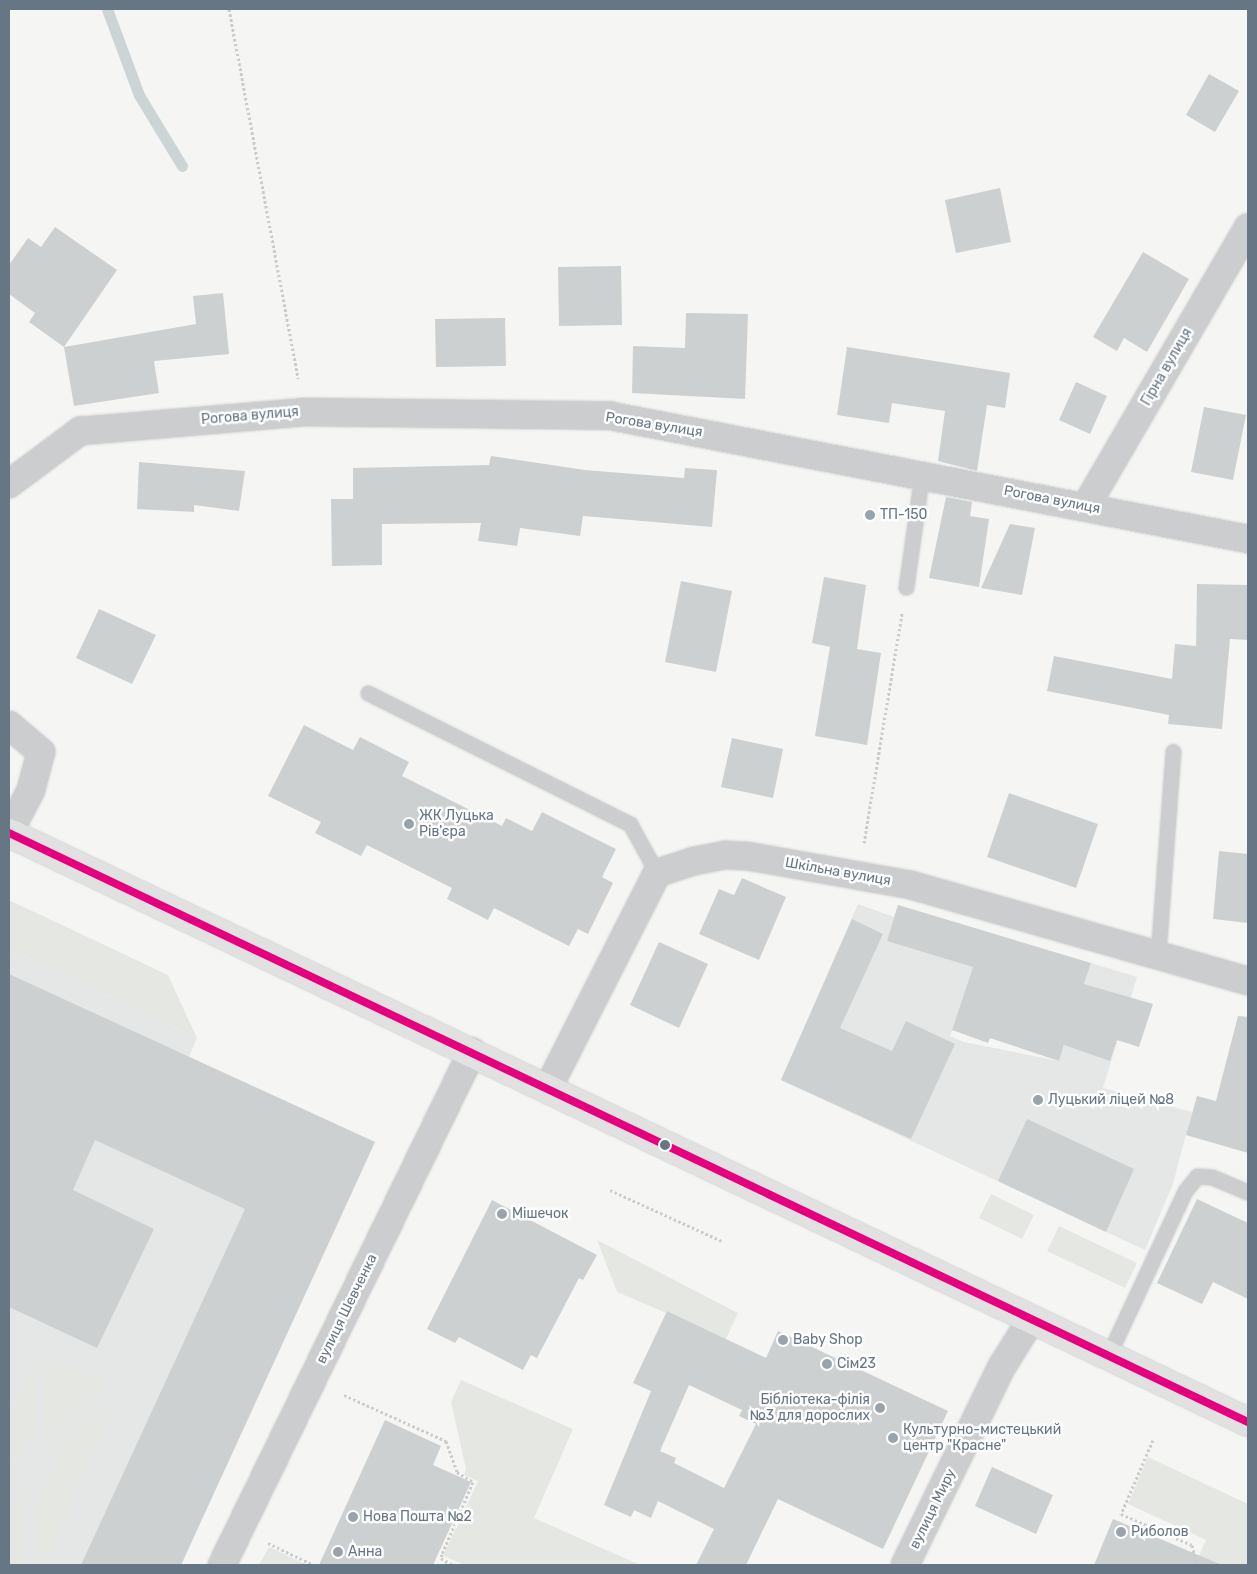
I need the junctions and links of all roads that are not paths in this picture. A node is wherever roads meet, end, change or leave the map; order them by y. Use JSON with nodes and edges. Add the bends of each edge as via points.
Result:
{"nodes":[{"id":1,"x":1248,"y":228,"type":"edge"},
{"id":2,"x":922,"y":473,"type":"junction"},
{"id":3,"x":9,"y":484,"type":"edge"},
{"id":4,"x":1086,"y":506,"type":"junction"},
{"id":5,"x":1248,"y":539,"type":"edge"},
{"id":6,"x":906,"y":587,"type":"road end"},
{"id":7,"x":368,"y":693,"type":"dead end"},
{"id":8,"x":9,"y":725,"type":"edge"},
{"id":9,"x":1173,"y":752,"type":"dead end"},
{"id":10,"x":9,"y":833,"type":"edge"},
{"id":11,"x":657,"y":873,"type":"junction"},
{"id":12,"x":1158,"y":955,"type":"junction"},
{"id":13,"x":1248,"y":981,"type":"edge"},
{"id":14,"x":472,"y":1052,"type":"junction"},
{"id":15,"x":548,"y":1088,"type":"junction"},
{"id":16,"x":1248,"y":1192,"type":"edge"},
{"id":17,"x":1031,"y":1320,"type":"junction"},
{"id":18,"x":1108,"y":1356,"type":"junction"},
{"id":19,"x":1248,"y":1422,"type":"edge"},
{"id":20,"x":222,"y":1565,"type":"edge"},
{"id":21,"x":905,"y":1565,"type":"edge"}],
"edges":[{"from":1,"to":4,"type":"street","name":"Гірна вулиця"},
{"from":2,"to":3,"type":"street","name":"Рогова вулиця","via":[[611,416],[304,412],[80,431]]},
{"from":2,"to":4,"type":"street","name":"Рогова вулиця"},
{"from":2,"to":6,"type":"lane"},
{"from":4,"to":5,"type":"street","name":"Рогова вулиця"},
{"from":7,"to":11,"type":"lane","via":[[630,824]]},
{"from":8,"to":10,"type":"street","via":[[41,752],[31,790]]},
{"from":9,"to":12,"type":"lane"},
{"from":10,"to":14,"type":"main road"},
{"from":11,"to":12,"type":"street","name":"Шкільна вулиця","via":[[694,860],[725,856],[859,874],[911,885]]},
{"from":11,"to":15,"type":"street"},
{"from":12,"to":13,"type":"street","name":"Шкільна вулиця"},
{"from":14,"to":15,"type":"main road"},
{"from":14,"to":20,"type":"street","name":"вулиця Шевченка"},
{"from":15,"to":17,"type":"main road"},
{"from":16,"to":18,"type":"lane","via":[[1212,1177],[1197,1176],[1181,1200]]},
{"from":17,"to":18,"type":"main road"},
{"from":17,"to":21,"type":"street","name":"вулиця Миру","via":[[1001,1368]]},
{"from":18,"to":19,"type":"main road"}]}
